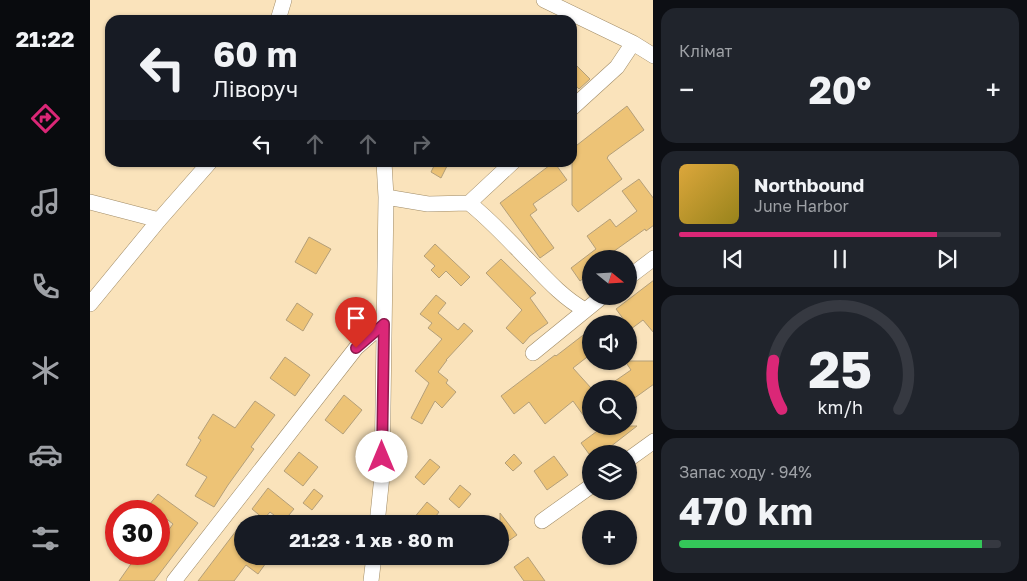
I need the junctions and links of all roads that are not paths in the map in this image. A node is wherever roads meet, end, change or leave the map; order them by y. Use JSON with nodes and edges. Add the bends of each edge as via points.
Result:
{"nodes":[{"id":1,"x":284,"y":0,"type":"edge"},
{"id":2,"x":544,"y":0,"type":"edge"},
{"id":3,"x":280,"y":15,"type":"edge"},
{"id":4,"x":575,"y":15,"type":"edge"},
{"id":5,"x":577,"y":16,"type":"edge"},
{"id":6,"x":633,"y":43,"type":"junction"},
{"id":7,"x":653,"y":56,"type":"edge"},
{"id":8,"x":577,"y":103,"type":"edge"},
{"id":9,"x":206,"y":167,"type":"edge"},
{"id":10,"x":384,"y":167,"type":"edge"},
{"id":11,"x":508,"y":167,"type":"edge"},
{"id":12,"x":386,"y":197,"type":"junction"},
{"id":13,"x":90,"y":202,"type":"edge"},
{"id":14,"x":470,"y":203,"type":"junction"},
{"id":15,"x":159,"y":220,"type":"junction"},
{"id":16,"x":653,"y":258,"type":"edge"},
{"id":17,"x":638,"y":270,"type":"edge"},
{"id":18,"x":90,"y":304,"type":"edge"},
{"id":19,"x":592,"y":305,"type":"edge"},
{"id":20,"x":585,"y":310,"type":"junction"},
{"id":21,"x":384,"y":324,"type":"junction"},
{"id":22,"x":533,"y":353,"type":"dead end"},
{"id":23,"x":653,"y":441,"type":"edge"},
{"id":24,"x":637,"y":453,"type":"edge"},
{"id":25,"x":582,"y":492,"type":"edge"},
{"id":26,"x":378,"y":515,"type":"edge"},
{"id":27,"x":542,"y":521,"type":"dead end"},
{"id":28,"x":373,"y":565,"type":"edge"},
{"id":29,"x":174,"y":581,"type":"edge"},
{"id":30,"x":371,"y":581,"type":"edge"}],
"edges":[{"from":1,"to":3,"type":"street"},
{"from":2,"to":4,"type":"street"},
{"from":5,"to":6,"type":"street"},
{"from":6,"to":7,"type":"street"},
{"from":6,"to":8,"type":"street","via":[[617,67]]},
{"from":9,"to":15,"type":"street"},
{"from":10,"to":12,"type":"street"},
{"from":11,"to":14,"type":"street"},
{"from":12,"to":14,"type":"street","via":[[428,204]]},
{"from":12,"to":21,"type":"street"},
{"from":13,"to":15,"type":"street"},
{"from":14,"to":20,"type":"street","via":[[550,283]]},
{"from":15,"to":18,"type":"street"},
{"from":16,"to":17,"type":"street"},
{"from":19,"to":20,"type":"street"},
{"from":20,"to":22,"type":"street"},
{"from":21,"to":26,"type":"street","via":[[382,476]]},
{"from":21,"to":29,"type":"street","via":[[356,348]]},
{"from":23,"to":24,"type":"street"},
{"from":25,"to":27,"type":"street"},
{"from":28,"to":30,"type":"street"}]}
